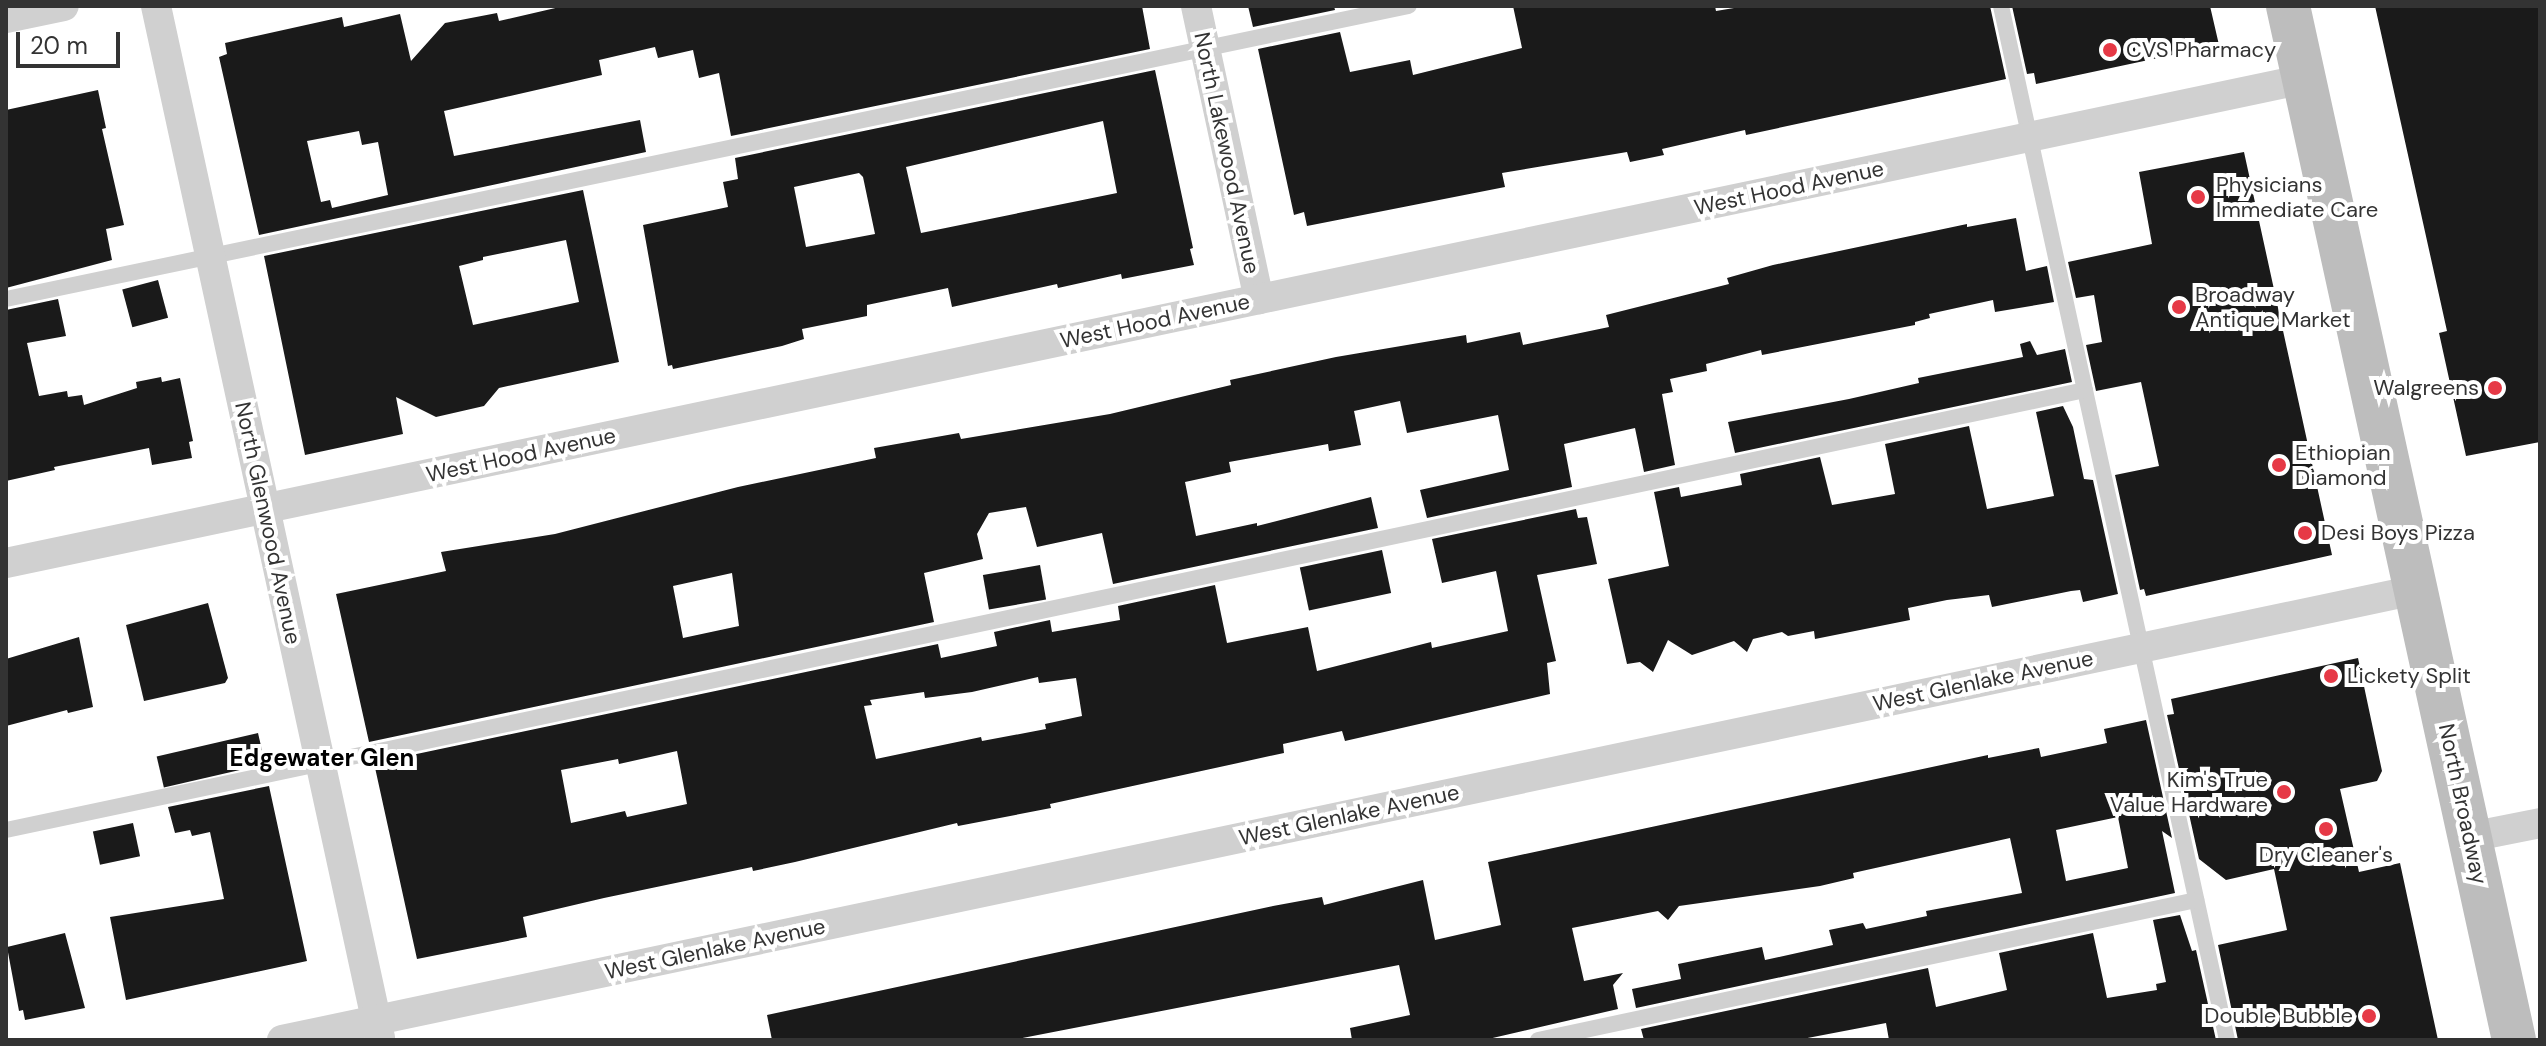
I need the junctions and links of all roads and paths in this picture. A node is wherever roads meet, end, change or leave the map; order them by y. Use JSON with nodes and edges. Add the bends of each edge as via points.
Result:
{"nodes":[{"id":1,"x":64,"y":6,"type":"edge"},
{"id":2,"x":156,"y":6,"type":"edge"},
{"id":3,"x":1196,"y":6,"type":"edge"},
{"id":4,"x":1409,"y":6,"type":"edge"},
{"id":5,"x":2001,"y":6,"type":"edge"},
{"id":6,"x":2288,"y":6,"type":"edge"},
{"id":7,"x":6,"y":18,"type":"edge"},
{"id":8,"x":1205,"y":49,"type":"junction"},
{"id":9,"x":2304,"y":79,"type":"junction"},
{"id":10,"x":2029,"y":137,"type":"junction"},
{"id":11,"x":210,"y":257,"type":"junction"},
{"id":12,"x":6,"y":299,"type":"edge"},
{"id":13,"x":1259,"y":299,"type":"junction"},
{"id":14,"x":2085,"y":390,"type":"junction"},
{"id":15,"x":265,"y":509,"type":"junction"},
{"id":16,"x":6,"y":563,"type":"edge"},
{"id":17,"x":2416,"y":590,"type":"junction"},
{"id":18,"x":2141,"y":648,"type":"junction"},
{"id":19,"x":319,"y":762,"type":"junction"},
{"id":20,"x":2540,"y":823,"type":"edge"},
{"id":21,"x":6,"y":830,"type":"edge"},
{"id":22,"x":2470,"y":837,"type":"junction"},
{"id":23,"x":2196,"y":900,"type":"junction"},
{"id":24,"x":378,"y":1030,"type":"edge"},
{"id":25,"x":282,"y":1040,"type":"edge"},
{"id":26,"x":1538,"y":1040,"type":"edge"},
{"id":27,"x":2227,"y":1040,"type":"edge"},
{"id":28,"x":2514,"y":1040,"type":"edge"}],
"edges":[{"from":1,"to":7,"type":"street"},
{"from":2,"to":11,"type":"street","name":"North Glenwood Avenue"},
{"from":3,"to":8,"type":"street","name":"North Lakewood Avenue"},
{"from":4,"to":8,"type":"lane"},
{"from":5,"to":10,"type":"lane"},
{"from":6,"to":9,"type":"main road","name":"North Broadway"},
{"from":8,"to":11,"type":"lane"},
{"from":8,"to":13,"type":"street","name":"North Lakewood Avenue"},
{"from":9,"to":10,"type":"street","name":"West Hood Avenue"},
{"from":9,"to":17,"type":"main road","name":"North Broadway"},
{"from":10,"to":13,"type":"street","name":"West Hood Avenue"},
{"from":10,"to":14,"type":"lane"},
{"from":11,"to":12,"type":"lane"},
{"from":11,"to":15,"type":"street","name":"North Glenwood Avenue"},
{"from":13,"to":15,"type":"street","name":"West Hood Avenue"},
{"from":14,"to":18,"type":"lane"},
{"from":14,"to":19,"type":"lane"},
{"from":15,"to":16,"type":"street","name":"West Hood Avenue"},
{"from":15,"to":19,"type":"street","name":"North Glenwood Avenue"},
{"from":17,"to":18,"type":"street","name":"West Glenlake Avenue"},
{"from":17,"to":22,"type":"main road","name":"North Broadway"},
{"from":18,"to":23,"type":"lane"},
{"from":18,"to":24,"type":"street","name":"West Glenlake Avenue"},
{"from":19,"to":21,"type":"lane"},
{"from":19,"to":24,"type":"street","name":"North Glenwood Avenue"},
{"from":20,"to":22,"type":"street"},
{"from":22,"to":28,"type":"main road","name":"North Broadway"},
{"from":23,"to":26,"type":"lane"},
{"from":23,"to":27,"type":"lane"},
{"from":24,"to":25,"type":"street","name":"West Glenlake Avenue"}]}
